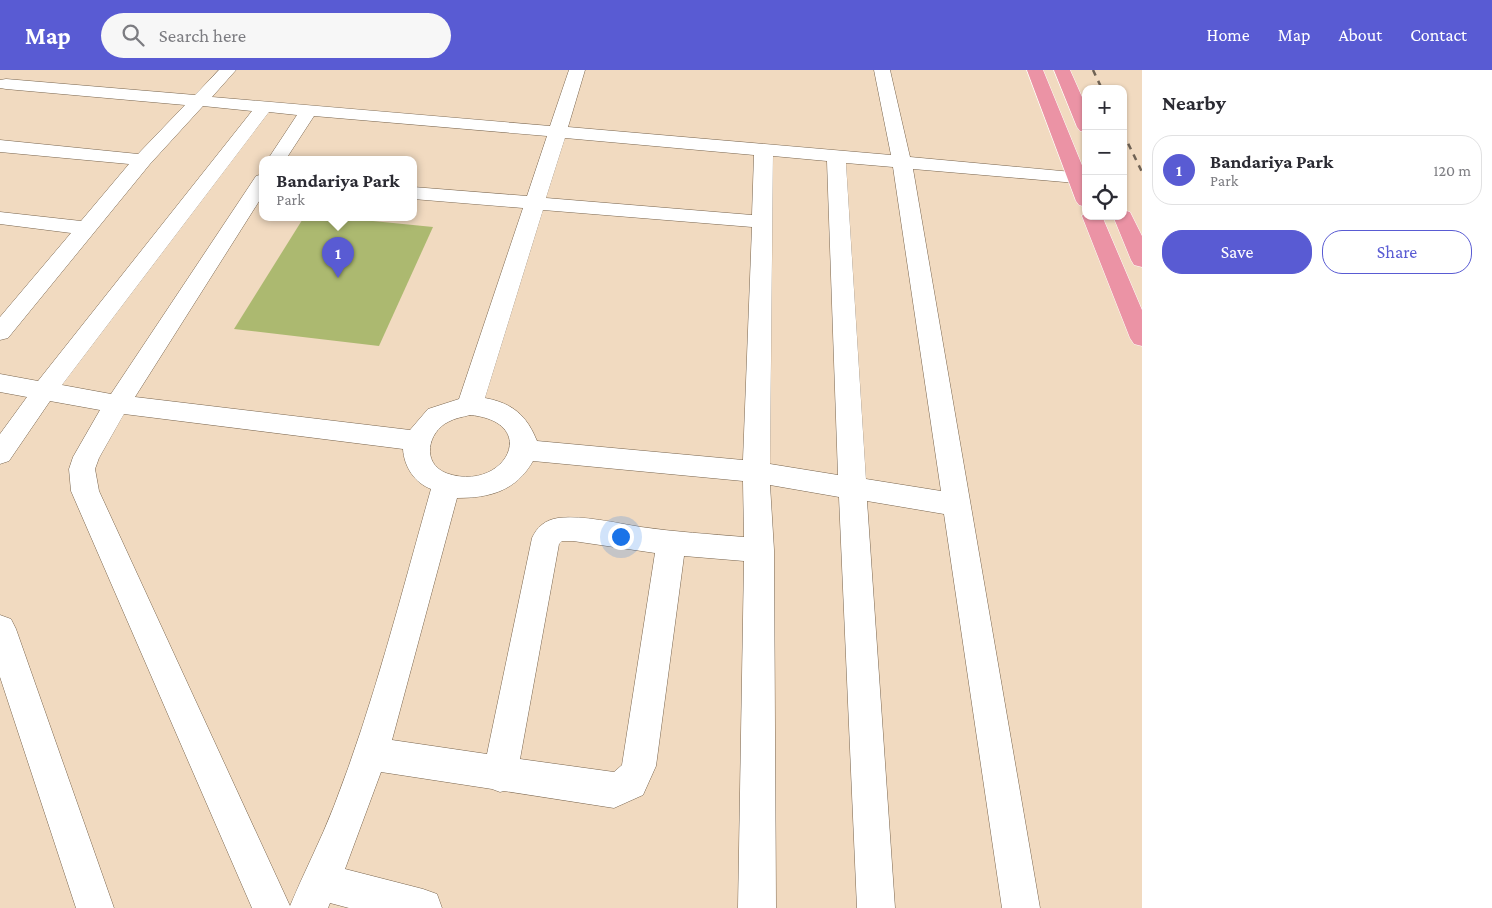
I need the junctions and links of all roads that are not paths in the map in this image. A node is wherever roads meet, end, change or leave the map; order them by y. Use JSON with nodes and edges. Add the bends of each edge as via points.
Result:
{"nodes":[{"id":1,"x":23,"y":70,"type":"edge"},
{"id":2,"x":228,"y":70,"type":"edge"},
{"id":3,"x":577,"y":70,"type":"edge"},
{"id":4,"x":882,"y":70,"type":"edge"},
{"id":5,"x":1035,"y":70,"type":"edge"},
{"id":6,"x":1062,"y":70,"type":"edge"},
{"id":7,"x":3,"y":87,"type":"edge"},
{"id":8,"x":201,"y":100,"type":"junction"},
{"id":9,"x":264,"y":107,"type":"junction"},
{"id":10,"x":308,"y":112,"type":"junction"},
{"id":11,"x":1082,"y":118,"type":"edge"},
{"id":12,"x":557,"y":130,"type":"junction"},
{"id":13,"x":0,"y":146,"type":"edge"},
{"id":14,"x":764,"y":151,"type":"junction"},
{"id":15,"x":279,"y":156,"type":"edge"},
{"id":16,"x":836,"y":157,"type":"junction"},
{"id":17,"x":143,"y":160,"type":"junction"},
{"id":18,"x":902,"y":162,"type":"junction"},
{"id":19,"x":1076,"y":177,"type":"junction"},
{"id":20,"x":259,"y":186,"type":"edge"},
{"id":21,"x":1082,"y":191,"type":"edge"},
{"id":22,"x":417,"y":193,"type":"edge"},
{"id":23,"x":535,"y":204,"type":"junction"},
{"id":24,"x":0,"y":218,"type":"edge"},
{"id":25,"x":1094,"y":220,"type":"edge"},
{"id":26,"x":1125,"y":220,"type":"edge"},
{"id":27,"x":761,"y":222,"type":"junction"},
{"id":28,"x":85,"y":228,"type":"junction"},
{"id":29,"x":1142,"y":260,"type":"edge"},
{"id":30,"x":0,"y":301,"type":"edge"},
{"id":31,"x":23,"y":303,"type":"junction"},
{"id":32,"x":0,"y":332,"type":"edge"},
{"id":33,"x":1142,"y":338,"type":"edge"},
{"id":34,"x":0,"y":383,"type":"edge"},
{"id":35,"x":44,"y":391,"type":"junction"},
{"id":36,"x":116,"y":404,"type":"junction"},
{"id":37,"x":470,"y":406,"type":"junction"},
{"id":38,"x":416,"y":441,"type":"junction"},
{"id":39,"x":525,"y":450,"type":"junction"},
{"id":40,"x":0,"y":454,"type":"edge"},
{"id":41,"x":756,"y":472,"type":"junction"},
{"id":42,"x":446,"y":486,"type":"junction"},
{"id":43,"x":852,"y":488,"type":"junction"},
{"id":44,"x":956,"y":505,"type":"junction"},
{"id":45,"x":671,"y":543,"type":"junction"},
{"id":46,"x":759,"y":550,"type":"junction"},
{"id":47,"x":0,"y":629,"type":"edge"},
{"id":48,"x":371,"y":754,"type":"junction"},
{"id":49,"x":500,"y":775,"type":"junction"},
{"id":50,"x":314,"y":895,"type":"edge"},
{"id":51,"x":95,"y":908,"type":"edge"},
{"id":52,"x":271,"y":908,"type":"edge"},
{"id":53,"x":423,"y":908,"type":"edge"},
{"id":54,"x":757,"y":908,"type":"edge"},
{"id":55,"x":876,"y":908,"type":"edge"},
{"id":56,"x":1021,"y":908,"type":"edge"}],
"edges":[{"from":1,"to":7,"type":"street"},
{"from":2,"to":8,"type":"street"},
{"from":3,"to":12,"type":"street"},
{"from":4,"to":18,"type":"street"},
{"from":5,"to":19,"type":"highway"},
{"from":6,"to":11,"type":"highway"},
{"from":7,"to":8,"type":"street"},
{"from":8,"to":9,"type":"street"},
{"from":8,"to":17,"type":"street"},
{"from":9,"to":10,"type":"street"},
{"from":9,"to":35,"type":"street"},
{"from":10,"to":12,"type":"street"},
{"from":10,"to":15,"type":"street"},
{"from":12,"to":14,"type":"street"},
{"from":12,"to":23,"type":"street"},
{"from":13,"to":17,"type":"street"},
{"from":14,"to":16,"type":"street"},
{"from":14,"to":27,"type":"street"},
{"from":16,"to":18,"type":"street"},
{"from":16,"to":43,"type":"street"},
{"from":17,"to":28,"type":"street"},
{"from":18,"to":19,"type":"street"},
{"from":18,"to":44,"type":"street"},
{"from":19,"to":21,"type":"highway"},
{"from":20,"to":36,"type":"street"},
{"from":22,"to":23,"type":"street"},
{"from":23,"to":27,"type":"street"},
{"from":23,"to":37,"type":"street"},
{"from":24,"to":28,"type":"street"},
{"from":25,"to":33,"type":"highway"},
{"from":26,"to":29,"type":"highway"},
{"from":27,"to":41,"type":"street"},
{"from":28,"to":31,"type":"street"},
{"from":30,"to":31,"type":"street"},
{"from":31,"to":32,"type":"street"},
{"from":34,"to":35,"type":"street"},
{"from":35,"to":36,"type":"street"},
{"from":35,"to":40,"type":"street"},
{"from":36,"to":38,"type":"street"},
{"from":36,"to":52,"type":"street","via":[[82,469],[85,491]]},
{"from":37,"to":38,"type":"street","via":[[436,417]]},
{"from":37,"to":39,"type":"street","via":[[499,411],[520,427]]},
{"from":38,"to":42,"type":"street","via":[[417,459],[427,476]]},
{"from":39,"to":41,"type":"street"},
{"from":39,"to":42,"type":"street","via":[[516,468],[497,482],[472,489]]},
{"from":41,"to":43,"type":"street"},
{"from":41,"to":46,"type":"street"},
{"from":42,"to":48,"type":"street"},
{"from":43,"to":44,"type":"street"},
{"from":43,"to":55,"type":"street"},
{"from":44,"to":56,"type":"street"},
{"from":45,"to":46,"type":"street"},
{"from":45,"to":49,"type":"street","via":[[573,529],[556,530],[546,538]]},
{"from":45,"to":49,"type":"street","via":[[636,778],[614,790]]},
{"from":46,"to":54,"type":"street"},
{"from":47,"to":51,"type":"street"},
{"from":48,"to":49,"type":"street"},
{"from":48,"to":50,"type":"street"},
{"from":50,"to":53,"type":"street"}]}
